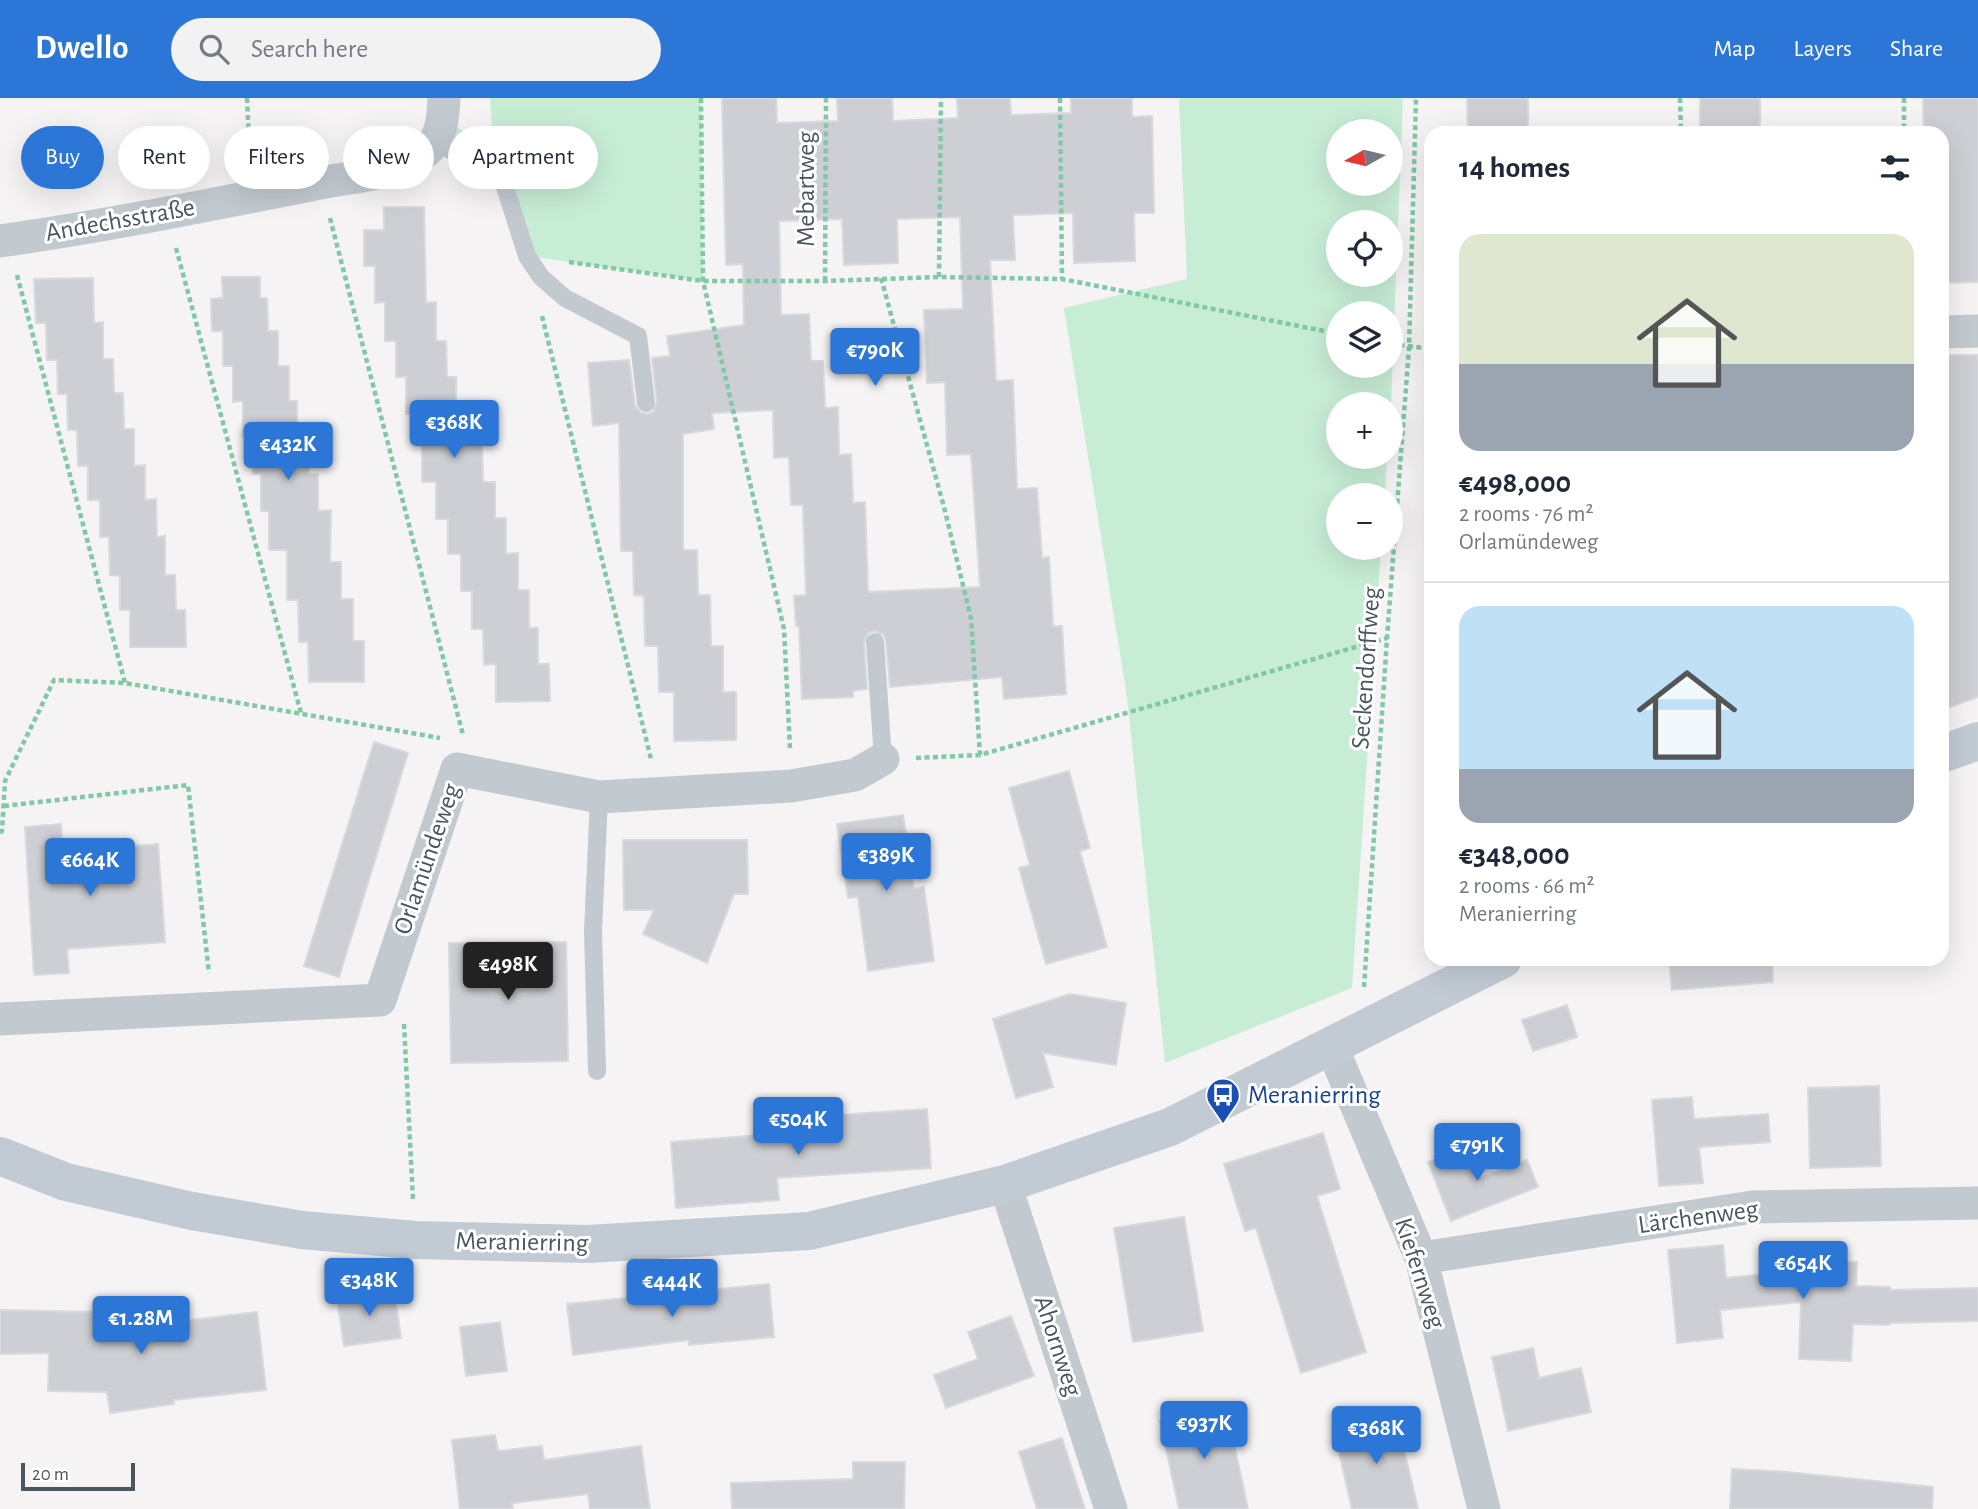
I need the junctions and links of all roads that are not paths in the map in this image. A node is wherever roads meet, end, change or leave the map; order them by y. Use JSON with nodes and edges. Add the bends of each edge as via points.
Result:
{"nodes":[{"id":1,"x":444,"y":98,"type":"edge"},
{"id":2,"x":436,"y":141,"type":"junction"},
{"id":3,"x":3,"y":240,"type":"edge"},
{"id":4,"x":1978,"y":331,"type":"edge"},
{"id":5,"x":1949,"y":332,"type":"edge"},
{"id":6,"x":646,"y":403,"type":"dead end"},
{"id":7,"x":875,"y":642,"type":"dead end"},
{"id":8,"x":1978,"y":741,"type":"edge"},
{"id":9,"x":1949,"y":751,"type":"edge"},
{"id":10,"x":883,"y":760,"type":"joint"},
{"id":11,"x":599,"y":797,"type":"junction"},
{"id":12,"x":1489,"y":966,"type":"edge"},
{"id":13,"x":0,"y":1019,"type":"edge"},
{"id":14,"x":1346,"y":1038,"type":"junction"},
{"id":15,"x":597,"y":1071,"type":"dead end"},
{"id":16,"x":0,"y":1156,"type":"edge"},
{"id":17,"x":1005,"y":1184,"type":"junction"},
{"id":18,"x":1978,"y":1203,"type":"edge"},
{"id":19,"x":1421,"y":1258,"type":"junction"},
{"id":20,"x":1111,"y":1509,"type":"edge"},
{"id":21,"x":1484,"y":1509,"type":"edge"}],
"edges":[{"from":1,"to":2,"type":"street"},
{"from":2,"to":3,"type":"street","name":"Andechsstraße","via":[[397,167]]},
{"from":2,"to":6,"type":"lane","via":[[504,184],[527,256],[541,277],[565,298],[638,336]]},
{"from":4,"to":5,"type":"street"},
{"from":7,"to":10,"type":"lane"},
{"from":8,"to":9,"type":"street"},
{"from":10,"to":11,"type":"street","name":"Orlamündeweg","via":[[855,775],[792,786]]},
{"from":11,"to":13,"type":"street","name":"Orlamündeweg","via":[[461,756],[380,1000]]},
{"from":11,"to":15,"type":"lane","via":[[593,932]]},
{"from":12,"to":14,"type":"street","name":"Meranierring"},
{"from":14,"to":17,"type":"street","name":"Meranierring","via":[[1170,1127]]},
{"from":14,"to":19,"type":"street","name":"Kiefernweg"},
{"from":16,"to":17,"type":"street","name":"Meranierring","via":[[66,1182],[192,1211],[302,1230],[415,1240],[588,1244],[809,1231]]},
{"from":17,"to":20,"type":"street","name":"Ahornweg"},
{"from":18,"to":19,"type":"street","name":"Lärchenweg","via":[[1753,1207]]},
{"from":19,"to":21,"type":"street","name":"Kiefernweg"}]}
